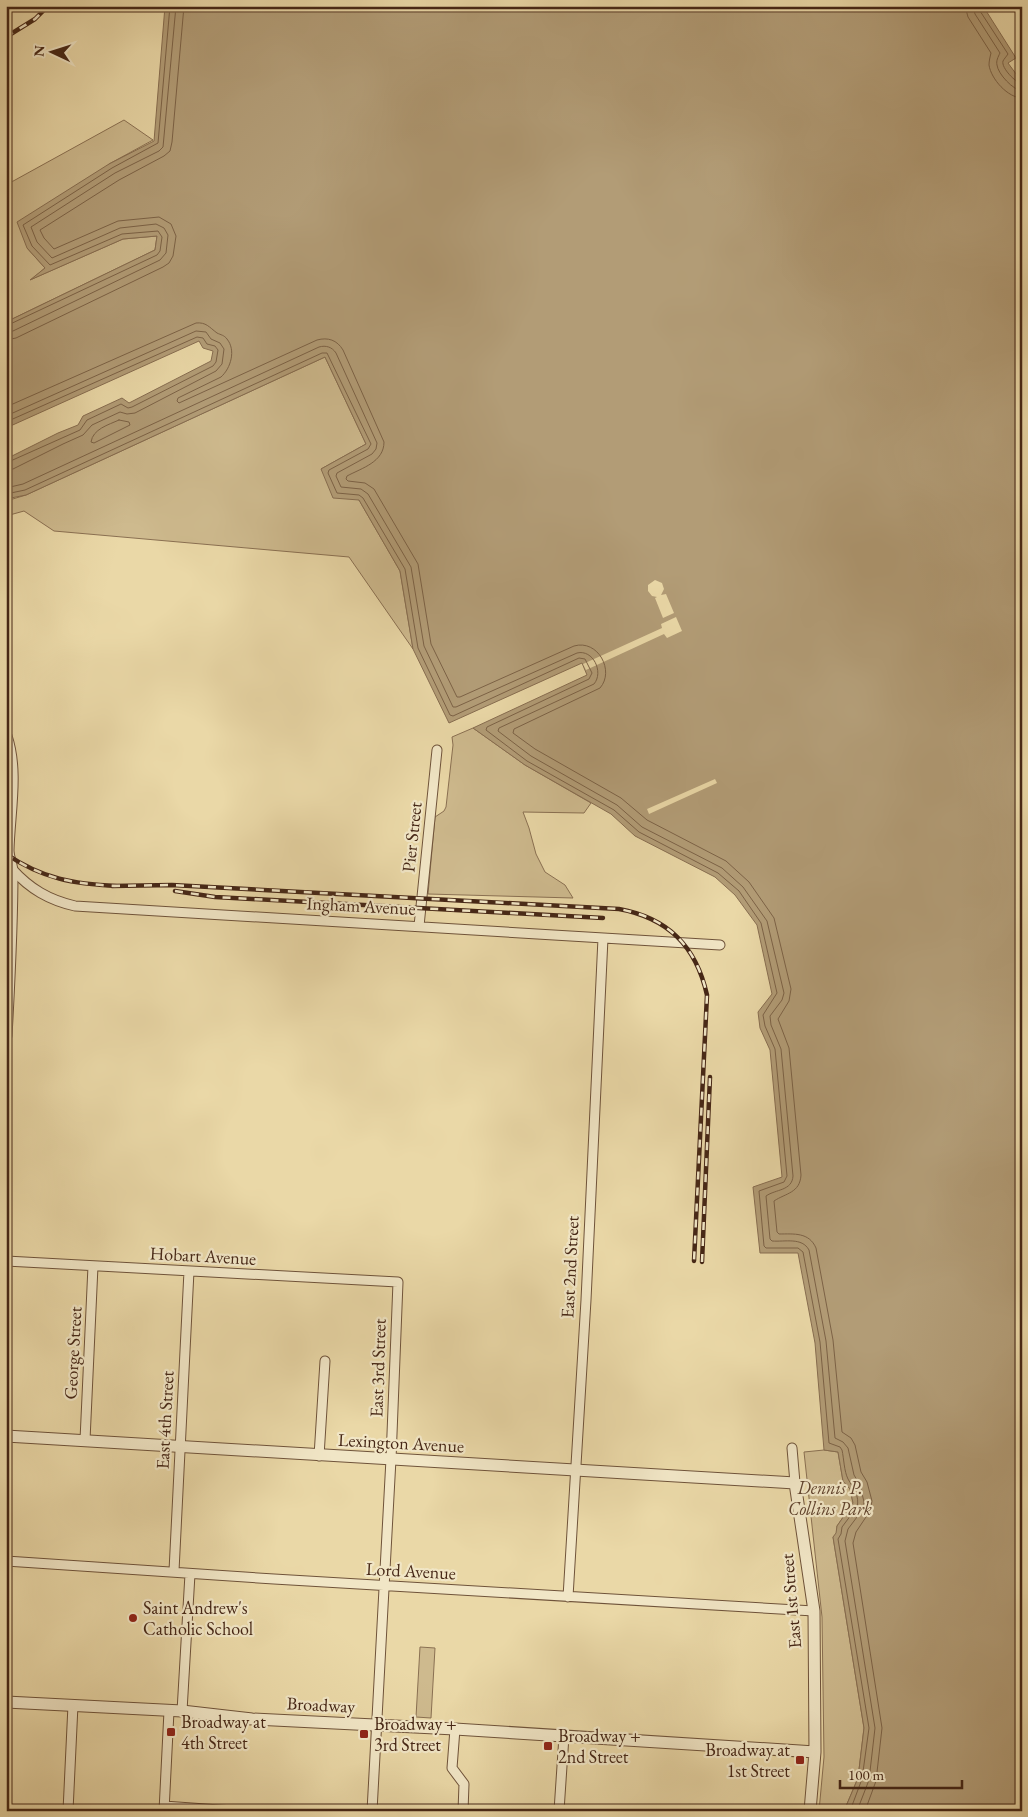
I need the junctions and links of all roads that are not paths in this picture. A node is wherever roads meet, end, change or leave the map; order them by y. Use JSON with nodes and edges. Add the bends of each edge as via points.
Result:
{"nodes":[{"id":1,"x":6,"y":736,"type":"edge"},
{"id":2,"x":437,"y":750,"type":"dead end"},
{"id":3,"x":12,"y":869,"type":"junction"},
{"id":4,"x":419,"y":926,"type":"junction"},
{"id":5,"x":603,"y":938,"type":"junction"},
{"id":6,"x":720,"y":944,"type":"dead end"},
{"id":7,"x":7,"y":1014,"type":"edge"},
{"id":8,"x":6,"y":1036,"type":"edge"},
{"id":9,"x":6,"y":1261,"type":"edge"},
{"id":10,"x":93,"y":1266,"type":"junction"},
{"id":11,"x":189,"y":1271,"type":"junction"},
{"id":12,"x":398,"y":1282,"type":"joint"},
{"id":13,"x":325,"y":1361,"type":"dead end"},
{"id":14,"x":6,"y":1436,"type":"edge"},
{"id":15,"x":85,"y":1440,"type":"junction"},
{"id":16,"x":180,"y":1447,"type":"junction"},
{"id":17,"x":792,"y":1448,"type":"dead end"},
{"id":18,"x":319,"y":1456,"type":"junction"},
{"id":19,"x":391,"y":1459,"type":"junction"},
{"id":20,"x":575,"y":1470,"type":"junction"},
{"id":21,"x":795,"y":1483,"type":"junction"},
{"id":22,"x":6,"y":1561,"type":"edge"},
{"id":23,"x":174,"y":1572,"type":"junction"},
{"id":24,"x":190,"y":1574,"type":"junction"},
{"id":25,"x":384,"y":1585,"type":"junction"},
{"id":26,"x":568,"y":1597,"type":"junction"},
{"id":27,"x":814,"y":1611,"type":"junction"},
{"id":28,"x":6,"y":1702,"type":"edge"},
{"id":29,"x":73,"y":1706,"type":"junction"},
{"id":30,"x":169,"y":1711,"type":"junction"},
{"id":31,"x":182,"y":1711,"type":"junction"},
{"id":32,"x":376,"y":1726,"type":"junction"},
{"id":33,"x":455,"y":1729,"type":"junction"},
{"id":34,"x":564,"y":1736,"type":"junction"},
{"id":35,"x":814,"y":1752,"type":"junction"},
{"id":36,"x":164,"y":1808,"type":"edge"},
{"id":37,"x":68,"y":1811,"type":"edge"},
{"id":38,"x":234,"y":1811,"type":"edge"},
{"id":39,"x":372,"y":1811,"type":"edge"},
{"id":40,"x":463,"y":1811,"type":"edge"},
{"id":41,"x":559,"y":1811,"type":"edge"},
{"id":42,"x":810,"y":1811,"type":"edge"}],
"edges":[{"from":1,"to":3,"type":"street","via":[[12,765],[8,855]]},
{"from":2,"to":4,"type":"street","name":"Pier Street"},
{"from":3,"to":4,"type":"street","name":"Ingham Avenue","via":[[34,890],[75,906]]},
{"from":3,"to":7,"type":"street"},
{"from":4,"to":5,"type":"street","name":"Ingham Avenue"},
{"from":5,"to":6,"type":"street","name":"Ingham Avenue"},
{"from":5,"to":20,"type":"street","name":"East 2nd Street"},
{"from":7,"to":8,"type":"street"},
{"from":9,"to":10,"type":"street","name":"Hobart Avenue"},
{"from":10,"to":11,"type":"street","name":"Hobart Avenue"},
{"from":10,"to":15,"type":"street","name":"George Street"},
{"from":11,"to":12,"type":"street","name":"Hobart Avenue"},
{"from":11,"to":16,"type":"street","name":"East 4th Street"},
{"from":12,"to":19,"type":"street","name":"East 3rd Street"},
{"from":13,"to":18,"type":"street"},
{"from":14,"to":15,"type":"street","name":"Lexington Avenue"},
{"from":15,"to":16,"type":"street","name":"Lexington Avenue"},
{"from":16,"to":18,"type":"street","name":"Lexington Avenue"},
{"from":16,"to":23,"type":"street","name":"East 4th Street"},
{"from":17,"to":21,"type":"street","name":"East 1st Street"},
{"from":18,"to":19,"type":"street","name":"Lexington Avenue"},
{"from":19,"to":20,"type":"street","name":"Lexington Avenue"},
{"from":19,"to":25,"type":"street","name":"East 3rd Street"},
{"from":20,"to":21,"type":"street","name":"Lexington Avenue"},
{"from":20,"to":26,"type":"street","name":"East 2nd Street"},
{"from":21,"to":27,"type":"street","name":"East 1st Street"},
{"from":22,"to":23,"type":"street","name":"Lord Avenue"},
{"from":23,"to":24,"type":"street","name":"Lord Avenue"},
{"from":24,"to":25,"type":"street","name":"Lord Avenue"},
{"from":24,"to":31,"type":"street"},
{"from":25,"to":26,"type":"street","name":"Lord Avenue"},
{"from":25,"to":32,"type":"street","name":"East 3rd Street"},
{"from":26,"to":27,"type":"street","name":"Lord Avenue"},
{"from":27,"to":35,"type":"street","name":"East 1st Street"},
{"from":28,"to":29,"type":"street","name":"Broadway"},
{"from":29,"to":30,"type":"street","name":"Broadway"},
{"from":29,"to":37,"type":"street"},
{"from":30,"to":31,"type":"street","name":"Broadway"},
{"from":30,"to":36,"type":"street"},
{"from":31,"to":32,"type":"street","name":"Broadway","via":[[252,1719]]},
{"from":32,"to":33,"type":"street","name":"Broadway"},
{"from":32,"to":39,"type":"street","name":"East 3rd Street"},
{"from":33,"to":34,"type":"street","name":"Broadway"},
{"from":33,"to":40,"type":"street","via":[[452,1768],[464,1784]]},
{"from":34,"to":35,"type":"street","name":"Broadway"},
{"from":34,"to":41,"type":"street"},
{"from":35,"to":42,"type":"street","name":"East 1st Street"},
{"from":36,"to":38,"type":"street"}]}
